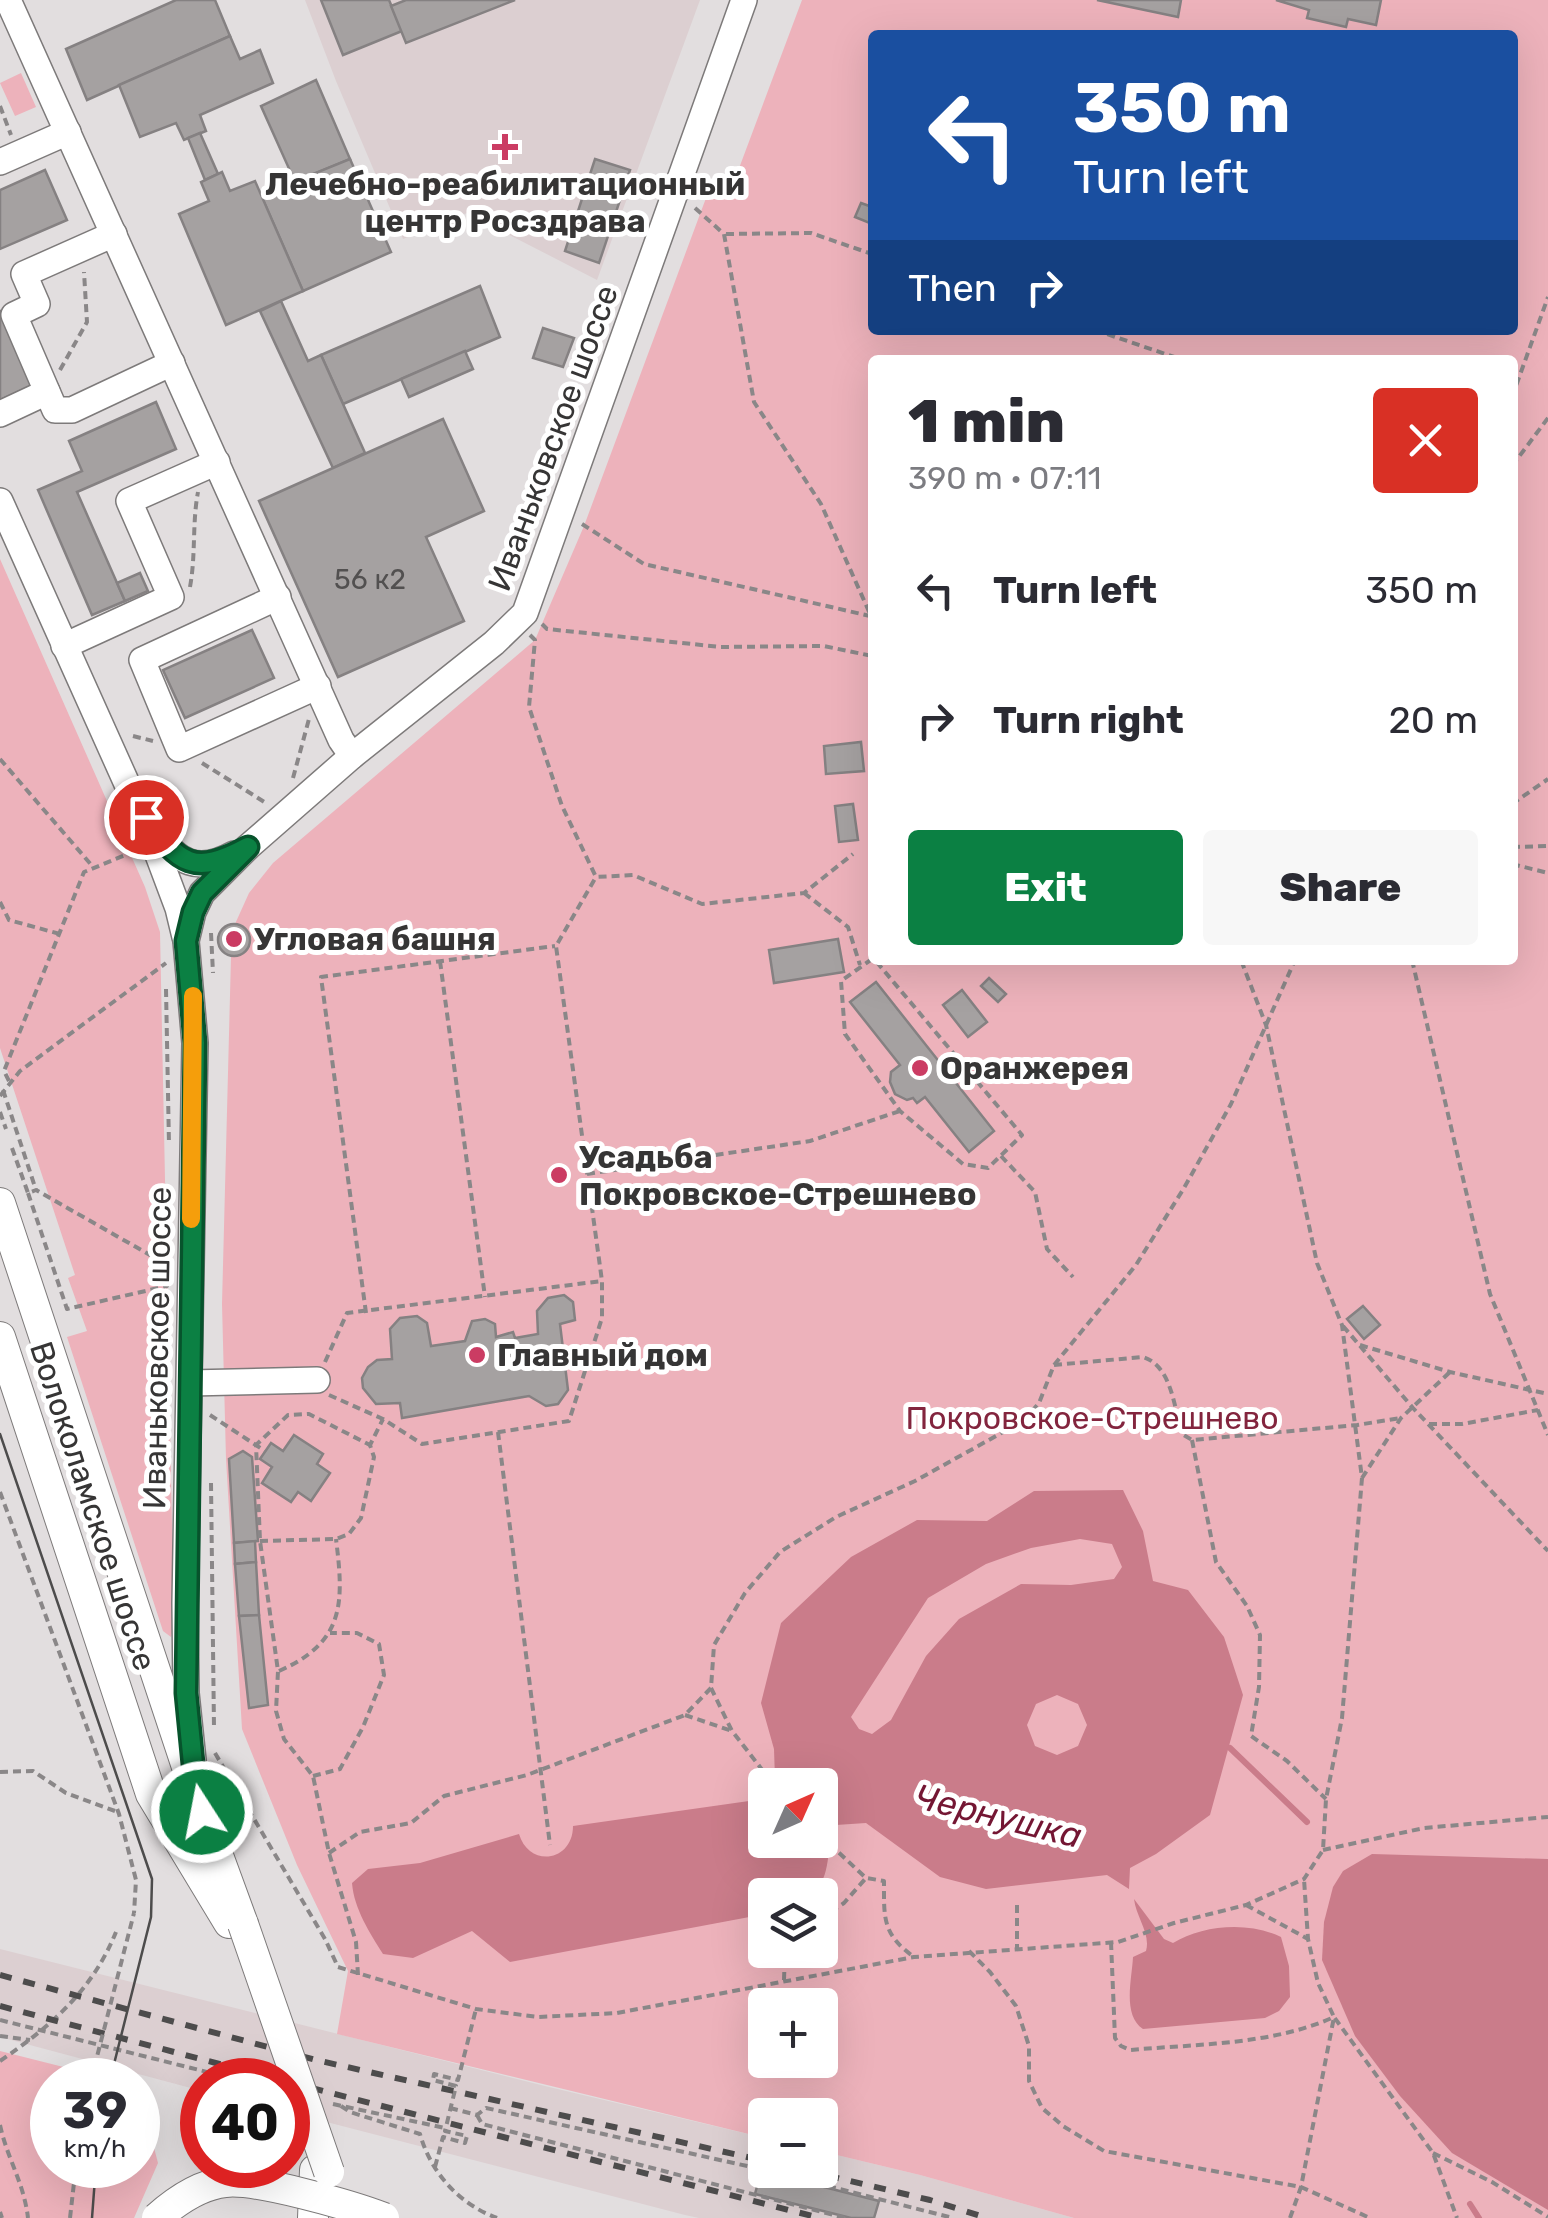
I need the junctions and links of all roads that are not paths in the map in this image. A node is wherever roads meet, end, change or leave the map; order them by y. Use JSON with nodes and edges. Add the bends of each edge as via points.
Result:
{"nodes":[{"id":1,"x":744,"y":0,"type":"edge"},
{"id":2,"x":7,"y":8,"type":"edge"},
{"id":3,"x":68,"y":132,"type":"junction"},
{"id":4,"x":9,"y":158,"type":"edge"},
{"id":5,"x":114,"y":234,"type":"junction"},
{"id":6,"x":172,"y":364,"type":"junction"},
{"id":7,"x":47,"y":392,"type":"junction"},
{"id":8,"x":0,"y":414,"type":"edge"},
{"id":9,"x":210,"y":465,"type":"junction"},
{"id":10,"x":0,"y":500,"type":"edge"},
{"id":11,"x":278,"y":597,"type":"junction"},
{"id":12,"x":64,"y":646,"type":"junction"},
{"id":13,"x":318,"y":686,"type":"junction"},
{"id":14,"x":352,"y":756,"type":"junction"},
{"id":15,"x":131,"y":793,"type":"junction"},
{"id":16,"x":248,"y":847,"type":"junction"},
{"id":17,"x":186,"y":941,"type":"junction"},
{"id":18,"x":14,"y":1198,"type":"edge"},
{"id":19,"x":3,"y":1356,"type":"edge"},
{"id":20,"x":317,"y":1380,"type":"road end"},
{"id":21,"x":190,"y":1383,"type":"junction"},
{"id":22,"x":202,"y":1812,"type":"junction"},
{"id":23,"x":236,"y":1924,"type":"junction"},
{"id":24,"x":277,"y":2058,"type":"edge"},
{"id":25,"x":310,"y":2143,"type":"edge"},
{"id":26,"x":322,"y":2171,"type":"junction"},
{"id":27,"x":158,"y":2218,"type":"edge"},
{"id":28,"x":313,"y":2218,"type":"edge"},
{"id":29,"x":344,"y":2218,"type":"edge"},
{"id":30,"x":384,"y":2218,"type":"edge"}],
"edges":[{"from":1,"to":14,"type":"street","name":"Иваньковское шоссе","via":[[526,613]]},
{"from":2,"to":3,"type":"street"},
{"from":3,"to":4,"type":"street"},
{"from":3,"to":5,"type":"street"},
{"from":5,"to":6,"type":"street"},
{"from":5,"to":7,"type":"street","via":[[24,274],[37,304],[14,316]]},
{"from":6,"to":7,"type":"street","via":[[64,412],[55,410]]},
{"from":6,"to":9,"type":"street"},
{"from":7,"to":8,"type":"street"},
{"from":9,"to":11,"type":"street"},
{"from":9,"to":12,"type":"street","via":[[129,502],[171,597]]},
{"from":10,"to":12,"type":"street"},
{"from":11,"to":13,"type":"street"},
{"from":11,"to":13,"type":"street","via":[[142,660],[179,749]]},
{"from":12,"to":15,"type":"street"},
{"from":13,"to":14,"type":"street"},
{"from":14,"to":16,"type":"street","name":"Иваньковское шоссе"},
{"from":15,"to":16,"type":"street","name":"Иваньковское шоссе","via":[[162,841],[184,861],[210,864]]},
{"from":15,"to":17,"type":"street"},
{"from":16,"to":17,"type":"street","name":"Иваньковское шоссе","via":[[202,893]]},
{"from":17,"to":21,"type":"street","name":"Иваньковское шоссе","via":[[195,1043]]},
{"from":18,"to":22,"type":"main road","name":"Волоколамское шоссе"},
{"from":19,"to":23,"type":"main road","name":"Волоколамское шоссе","via":[[151,1794]]},
{"from":20,"to":21,"type":"street"},
{"from":21,"to":22,"type":"street","name":"Иваньковское шоссе","via":[[186,1693]]},
{"from":22,"to":23,"type":"main road","name":"Волоколамское шоссе"},
{"from":23,"to":24,"type":"main road","name":"Волоколамское шоссе"},
{"from":23,"to":26,"type":"main road","name":"Волоколамское шоссе","bridge":true},
{"from":25,"to":26,"type":"main road","name":"Волоколамское шоссе"},
{"from":26,"to":28,"type":"main road","name":"Волоколамское шоссе"},
{"from":26,"to":29,"type":"main road","name":"Волоколамское шоссе"},
{"from":27,"to":30,"type":"main road","bridge":true,"via":[[199,2189],[248,2182]]}]}
